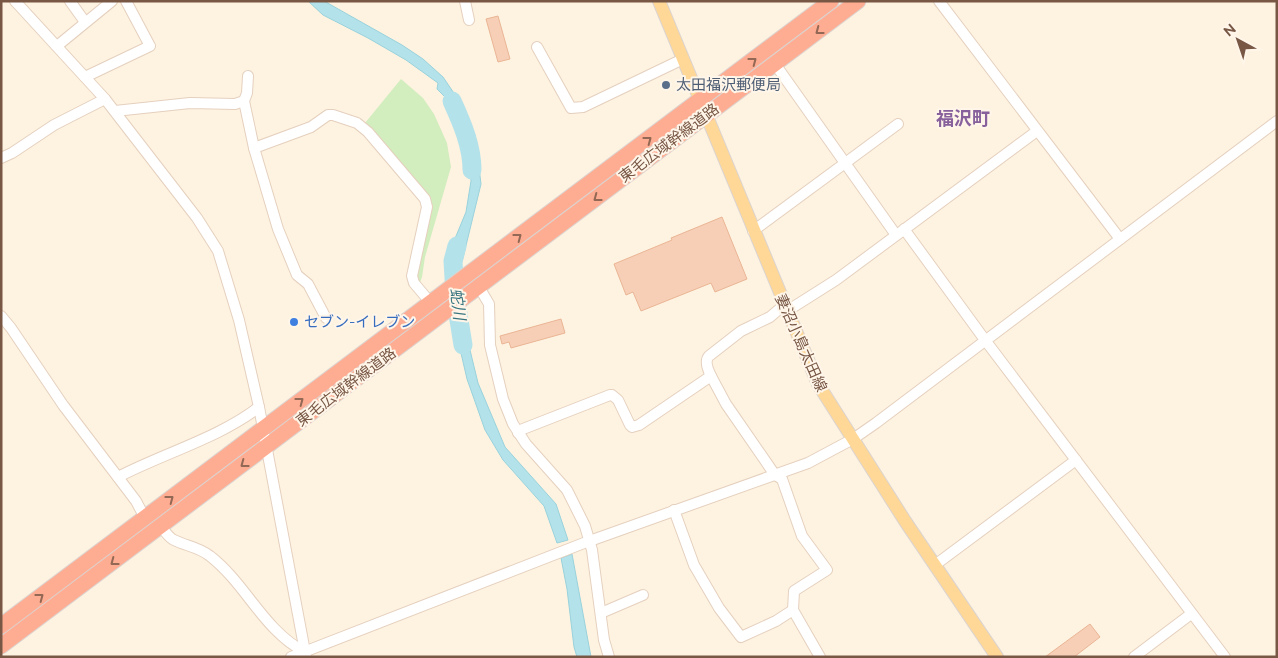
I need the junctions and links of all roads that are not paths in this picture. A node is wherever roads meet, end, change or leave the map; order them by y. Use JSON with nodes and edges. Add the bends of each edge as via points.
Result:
{"nodes":[{"id":1,"x":15,"y":1,"type":"edge"},
{"id":2,"x":70,"y":1,"type":"edge"},
{"id":3,"x":112,"y":1,"type":"edge"},
{"id":4,"x":126,"y":1,"type":"edge"},
{"id":5,"x":465,"y":1,"type":"edge"},
{"id":6,"x":658,"y":1,"type":"edge"},
{"id":7,"x":831,"y":1,"type":"edge"},
{"id":8,"x":858,"y":1,"type":"edge"},
{"id":9,"x":939,"y":1,"type":"edge"},
{"id":10,"x":468,"y":20,"type":"dead end"},
{"id":11,"x":85,"y":22,"type":"junction"},
{"id":12,"x":57,"y":46,"type":"junction"},
{"id":13,"x":537,"y":47,"type":"dead end"},
{"id":14,"x":683,"y":59,"type":"junction"},
{"id":15,"x":775,"y":64,"type":"junction"},
{"id":16,"x":248,"y":76,"type":"dead end"},
{"id":17,"x":85,"y":77,"type":"junction"},
{"id":18,"x":105,"y":99,"type":"junction"},
{"id":19,"x":244,"y":101,"type":"junction"},
{"id":20,"x":700,"y":101,"type":"junction"},
{"id":21,"x":115,"y":111,"type":"junction"},
{"id":22,"x":706,"y":116,"type":"junction"},
{"id":23,"x":1277,"y":121,"type":"edge"},
{"id":24,"x":898,"y":124,"type":"dead end"},
{"id":25,"x":1037,"y":131,"type":"junction"},
{"id":26,"x":254,"y":148,"type":"junction"},
{"id":27,"x":1,"y":158,"type":"edge"},
{"id":28,"x":845,"y":163,"type":"junction"},
{"id":29,"x":753,"y":231,"type":"junction"},
{"id":30,"x":900,"y":232,"type":"junction"},
{"id":31,"x":1120,"y":239,"type":"junction"},
{"id":32,"x":477,"y":288,"type":"junction"},
{"id":33,"x":432,"y":300,"type":"junction"},
{"id":34,"x":785,"y":308,"type":"junction"},
{"id":35,"x":1,"y":316,"type":"edge"},
{"id":36,"x":326,"y":318,"type":"dead end"},
{"id":37,"x":985,"y":340,"type":"junction"},
{"id":38,"x":711,"y":376,"type":"junction"},
{"id":39,"x":259,"y":407,"type":"junction"},
{"id":40,"x":264,"y":429,"type":"junction"},
{"id":41,"x":518,"y":433,"type":"junction"},
{"id":42,"x":853,"y":439,"type":"junction"},
{"id":43,"x":266,"y":447,"type":"junction"},
{"id":44,"x":1076,"y":460,"type":"junction"},
{"id":45,"x":775,"y":475,"type":"junction"},
{"id":46,"x":118,"y":477,"type":"junction"},
{"id":47,"x":674,"y":510,"type":"junction"},
{"id":48,"x":145,"y":518,"type":"junction"},
{"id":49,"x":161,"y":527,"type":"junction"},
{"id":50,"x":587,"y":542,"type":"junction"},
{"id":51,"x":935,"y":565,"type":"junction"},
{"id":52,"x":642,"y":595,"type":"dead end"},
{"id":53,"x":793,"y":610,"type":"junction"},
{"id":54,"x":601,"y":614,"type":"junction"},
{"id":55,"x":1192,"y":614,"type":"junction"},
{"id":56,"x":1,"y":626,"type":"edge"},
{"id":57,"x":1,"y":646,"type":"edge"},
{"id":58,"x":306,"y":654,"type":"edge"},
{"id":59,"x":291,"y":657,"type":"edge"},
{"id":60,"x":609,"y":657,"type":"edge"},
{"id":61,"x":820,"y":657,"type":"edge"},
{"id":62,"x":997,"y":657,"type":"edge"},
{"id":63,"x":1134,"y":657,"type":"edge"},
{"id":64,"x":1225,"y":657,"type":"edge"}],
"edges":[{"from":1,"to":12,"type":"street"},
{"from":2,"to":11,"type":"street"},
{"from":3,"to":11,"type":"street"},
{"from":4,"to":17,"type":"street","via":[[150,46]]},
{"from":5,"to":10,"type":"street"},
{"from":6,"to":14,"type":"main road","name":"妻沼小島太田線"},
{"from":20,"to":7,"type":"highway","name":"東毛広域幹線道路","one_way":true},
{"from":8,"to":15,"type":"highway","name":"東毛広域幹線道路","one_way":true},
{"from":9,"to":25,"type":"street"},
{"from":11,"to":12,"type":"street"},
{"from":12,"to":17,"type":"street"},
{"from":13,"to":14,"type":"street","via":[[571,108],[583,107]]},
{"from":14,"to":20,"type":"main road","name":"妻沼小島太田線"},
{"from":15,"to":22,"type":"highway","name":"東毛広域幹線道路"},
{"from":15,"to":28,"type":"street"},
{"from":16,"to":19,"type":"street"},
{"from":17,"to":18,"type":"street"},
{"from":18,"to":21,"type":"street"},
{"from":18,"to":27,"type":"street","via":[[54,125]]},
{"from":19,"to":21,"type":"street"},
{"from":19,"to":26,"type":"street"},
{"from":20,"to":22,"type":"main road","name":"妻沼小島太田線"},
{"from":33,"to":20,"type":"highway","name":"東毛広域幹線道路","one_way":true},
{"from":21,"to":39,"type":"street","via":[[218,250],[239,320]]},
{"from":22,"to":29,"type":"main road","name":"妻沼小島太田線"},
{"from":22,"to":32,"type":"highway","name":"東毛広域幹線道路","one_way":true},
{"from":23,"to":31,"type":"street"},
{"from":24,"to":28,"type":"street"},
{"from":25,"to":30,"type":"street"},
{"from":25,"to":31,"type":"street"},
{"from":26,"to":33,"type":"street","via":[[310,127],[333,114],[357,123],[368,132],[425,199],[427,206],[412,276],[414,284]]},
{"from":26,"to":36,"type":"street","via":[[278,229],[296,275],[308,284]]},
{"from":28,"to":29,"type":"street"},
{"from":28,"to":30,"type":"street"},
{"from":29,"to":34,"type":"main road","name":"妻沼小島太田線"},
{"from":30,"to":34,"type":"street","via":[[836,280]]},
{"from":30,"to":37,"type":"street"},
{"from":31,"to":37,"type":"street"},
{"from":32,"to":41,"type":"street","via":[[489,304],[490,346],[509,416]]},
{"from":32,"to":43,"type":"highway","name":"東毛広域幹線道路"},
{"from":40,"to":33,"type":"highway","name":"東毛広域幹線道路","one_way":true},
{"from":34,"to":38,"type":"street","via":[[736,334],[707,358]]},
{"from":34,"to":42,"type":"main road","name":"妻沼小島太田線","via":[[818,384]]},
{"from":35,"to":46,"type":"street","via":[[62,405]]},
{"from":37,"to":42,"type":"street"},
{"from":37,"to":44,"type":"street"},
{"from":38,"to":41,"type":"street","via":[[636,427],[628,423],[618,400],[610,395]]},
{"from":38,"to":45,"type":"street","via":[[726,404]]},
{"from":39,"to":40,"type":"street"},
{"from":39,"to":46,"type":"street","via":[[246,417]]},
{"from":40,"to":43,"type":"street"},
{"from":48,"to":40,"type":"highway","name":"東毛広域幹線道路","one_way":true},
{"from":41,"to":50,"type":"street","via":[[567,490],[582,519]]},
{"from":42,"to":45,"type":"street","via":[[808,463]]},
{"from":42,"to":51,"type":"main road","name":"妻沼小島太田線"},
{"from":43,"to":49,"type":"highway","name":"東毛広域幹線道路","one_way":true},
{"from":43,"to":58,"type":"street"},
{"from":44,"to":51,"type":"street"},
{"from":44,"to":55,"type":"street"},
{"from":45,"to":47,"type":"street"},
{"from":45,"to":53,"type":"street","via":[[782,479],[802,536],[827,570],[794,590]]},
{"from":46,"to":48,"type":"street"},
{"from":47,"to":50,"type":"street"},
{"from":47,"to":53,"type":"street","via":[[694,565],[719,608],[741,637],[776,622]]},
{"from":56,"to":48,"type":"highway","name":"東毛広域幹線道路","one_way":true},
{"from":49,"to":57,"type":"highway","name":"東毛広域幹線道路","one_way":true},
{"from":49,"to":58,"type":"street","via":[[173,540],[209,555],[238,582],[273,628]]},
{"from":50,"to":54,"type":"street"},
{"from":50,"to":58,"type":"street"},
{"from":51,"to":62,"type":"main road","name":"妻沼小島太田線"},
{"from":52,"to":54,"type":"street"},
{"from":53,"to":61,"type":"street"},
{"from":54,"to":60,"type":"street"},
{"from":55,"to":63,"type":"street"},
{"from":55,"to":64,"type":"street"},
{"from":58,"to":59,"type":"street"}]}
